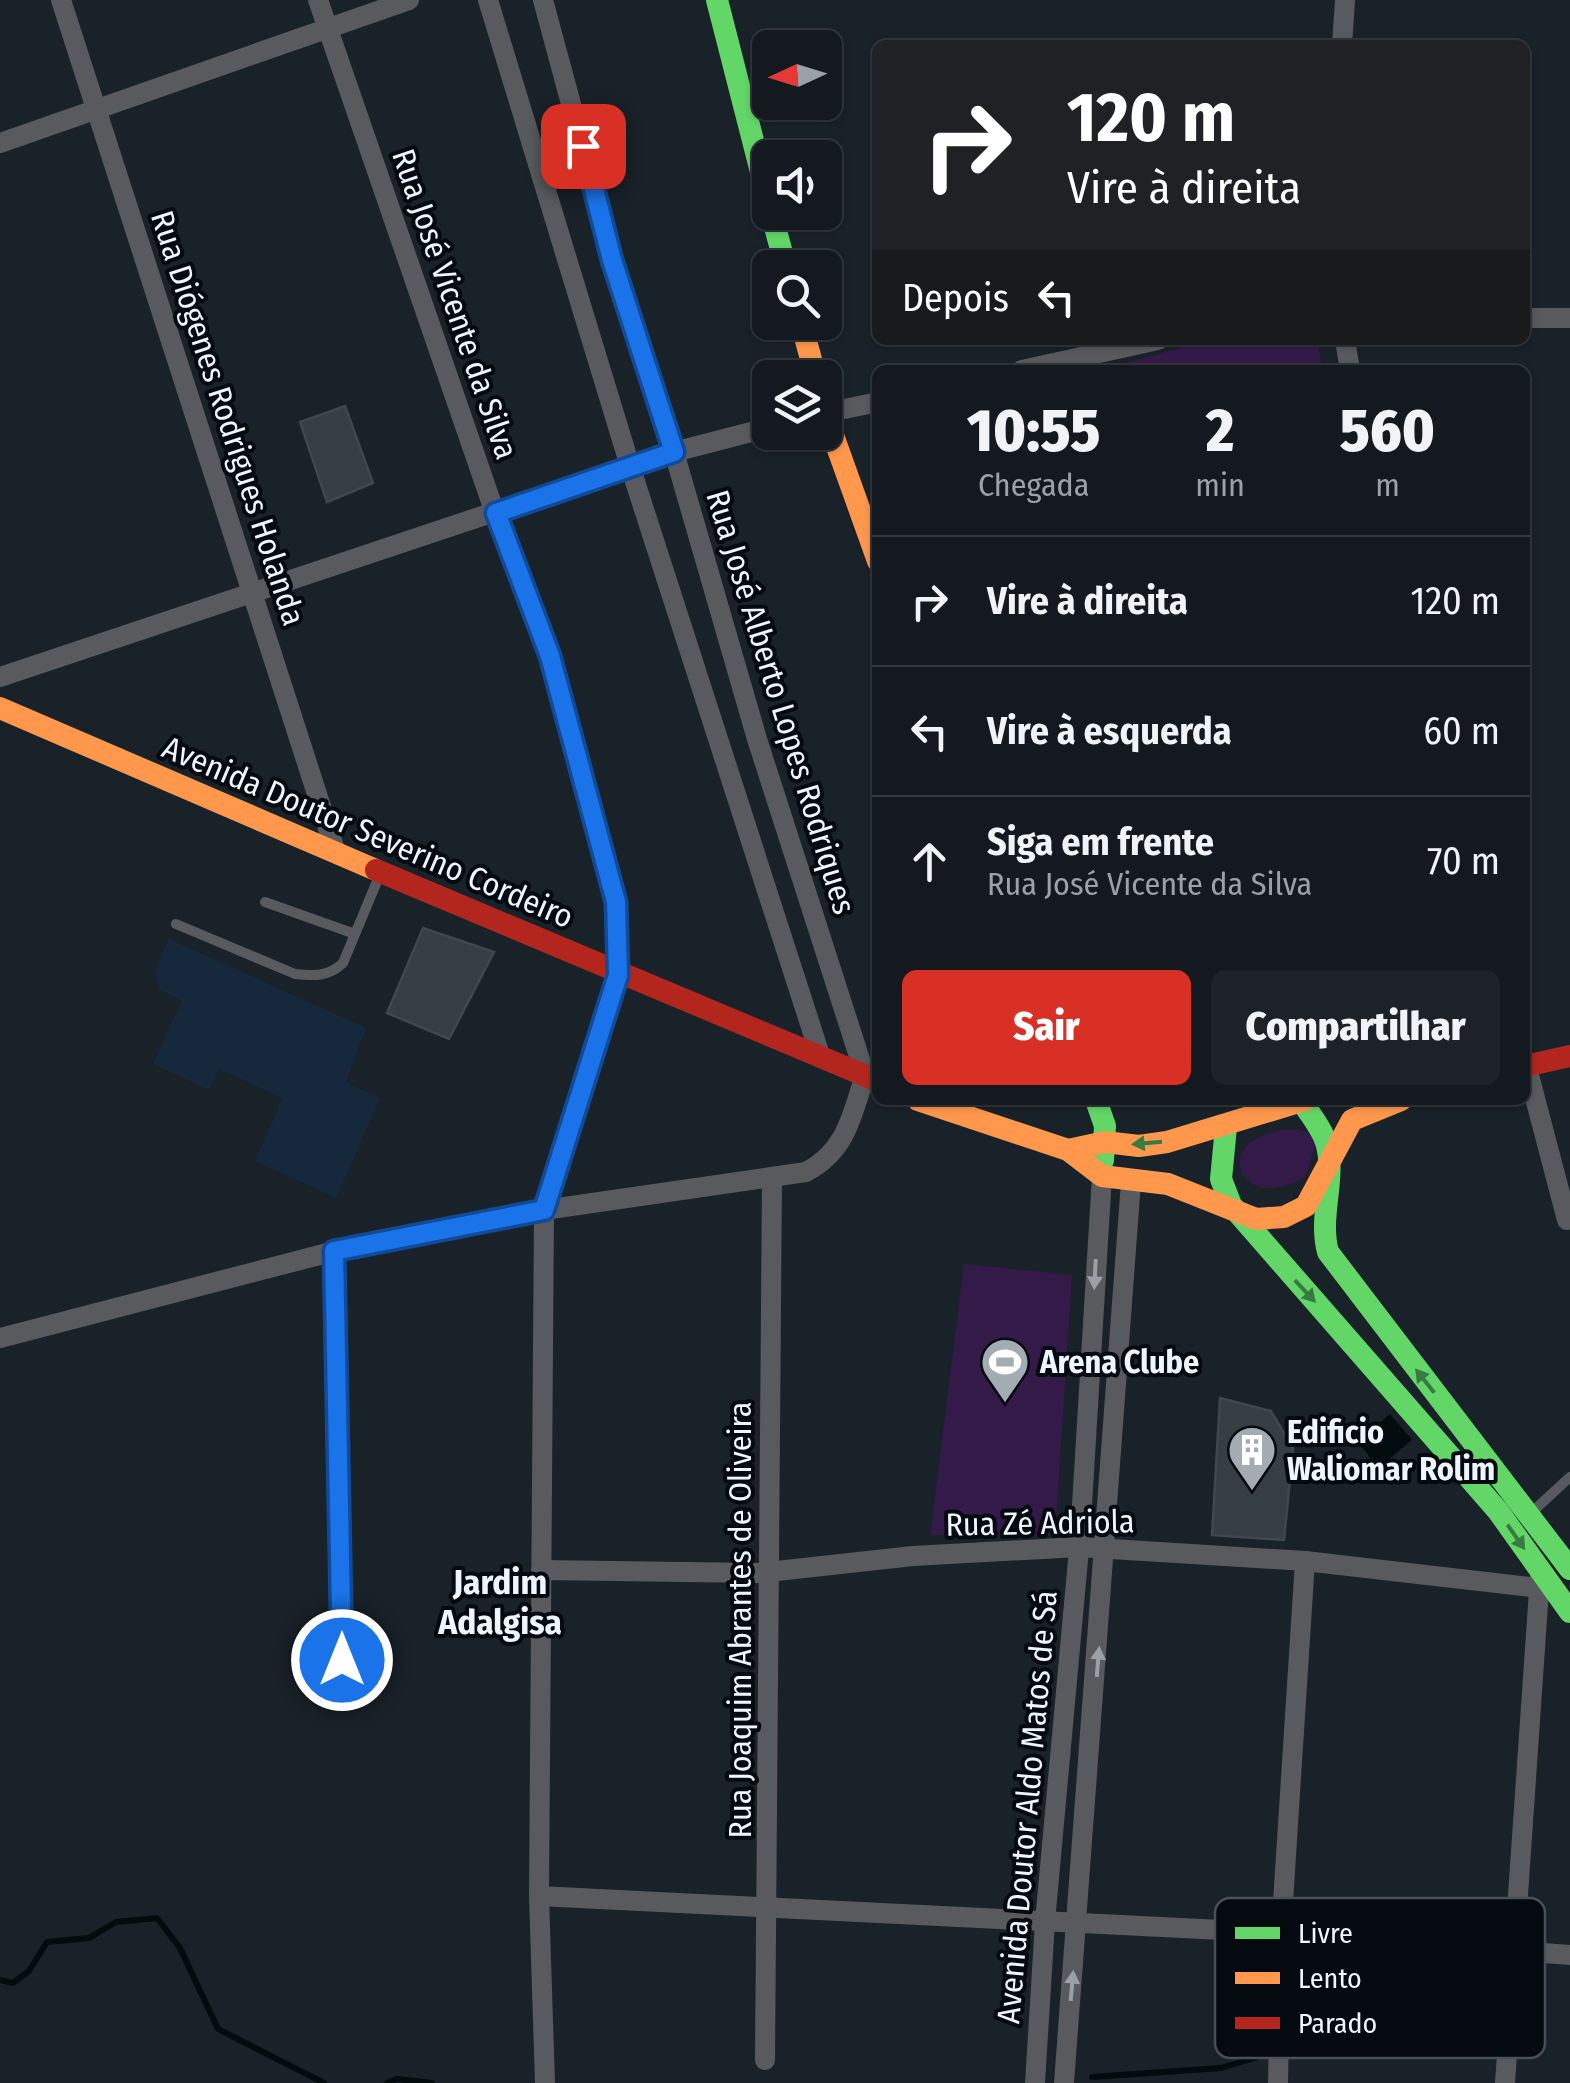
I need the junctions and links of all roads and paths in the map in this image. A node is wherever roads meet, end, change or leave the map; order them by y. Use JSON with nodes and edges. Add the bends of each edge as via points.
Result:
{"nodes":[{"id":1,"x":61,"y":0,"type":"edge"},
{"id":2,"x":318,"y":0,"type":"edge"},
{"id":3,"x":409,"y":0,"type":"edge"},
{"id":4,"x":488,"y":0,"type":"edge"},
{"id":5,"x":544,"y":0,"type":"edge"},
{"id":6,"x":718,"y":0,"type":"edge"},
{"id":7,"x":1345,"y":0,"type":"edge"},
{"id":8,"x":327,"y":28,"type":"junction"},
{"id":9,"x":1342,"y":40,"type":"edge"},
{"id":10,"x":97,"y":108,"type":"junction"},
{"id":11,"x":753,"y":140,"type":"edge"},
{"id":12,"x":0,"y":144,"type":"edge"},
{"id":13,"x":1530,"y":318,"type":"edge"},
{"id":14,"x":1570,"y":318,"type":"edge"},
{"id":15,"x":1135,"y":345,"type":"edge"},
{"id":16,"x":1045,"y":365,"type":"edge"},
{"id":17,"x":872,"y":403,"type":"edge"},
{"id":18,"x":842,"y":409,"type":"edge"},
{"id":19,"x":752,"y":432,"type":"edge"},
{"id":20,"x":838,"y":450,"type":"edge"},
{"id":21,"x":674,"y":452,"type":"junction"},
{"id":22,"x":630,"y":466,"type":"junction"},
{"id":23,"x":496,"y":513,"type":"junction"},
{"id":24,"x":872,"y":544,"type":"edge"},
{"id":25,"x":252,"y":593,"type":"junction"},
{"id":26,"x":0,"y":677,"type":"edge"},
{"id":27,"x":0,"y":708,"type":"edge"},
{"id":28,"x":336,"y":855,"type":"junction"},
{"id":29,"x":380,"y":874,"type":"junction"},
{"id":30,"x":265,"y":902,"type":"dead end"},
{"id":31,"x":176,"y":924,"type":"dead end"},
{"id":32,"x":356,"y":934,"type":"junction"},
{"id":33,"x":618,"y":975,"type":"junction"},
{"id":34,"x":820,"y":1055,"type":"junction"},
{"id":35,"x":1570,"y":1056,"type":"edge"},
{"id":36,"x":1530,"y":1063,"type":"edge"},
{"id":37,"x":871,"y":1078,"type":"edge"},
{"id":38,"x":1530,"y":1083,"type":"edge"},
{"id":39,"x":933,"y":1105,"type":"edge"},
{"id":40,"x":1097,"y":1105,"type":"edge"},
{"id":41,"x":1289,"y":1105,"type":"edge"},
{"id":42,"x":1306,"y":1105,"type":"edge"},
{"id":43,"x":1389,"y":1105,"type":"edge"},
{"id":44,"x":1226,"y":1127,"type":"junction"},
{"id":45,"x":1106,"y":1142,"type":"junction"},
{"id":46,"x":1068,"y":1150,"type":"junction"},
{"id":47,"x":1328,"y":1168,"type":"junction"},
{"id":48,"x":1102,"y":1176,"type":"junction"},
{"id":49,"x":772,"y":1180,"type":"junction"},
{"id":50,"x":1132,"y":1182,"type":"junction"},
{"id":51,"x":544,"y":1210,"type":"junction"},
{"id":52,"x":1242,"y":1216,"type":"junction"},
{"id":53,"x":1567,"y":1220,"type":"dead end"},
{"id":54,"x":334,"y":1251,"type":"junction"},
{"id":55,"x":0,"y":1338,"type":"edge"},
{"id":56,"x":1570,"y":1478,"type":"edge"},
{"id":57,"x":1530,"y":1514,"type":"junction"},
{"id":58,"x":1079,"y":1547,"type":"junction"},
{"id":59,"x":1107,"y":1548,"type":"junction"},
{"id":60,"x":1305,"y":1561,"type":"junction"},
{"id":61,"x":1570,"y":1569,"type":"edge"},
{"id":62,"x":541,"y":1570,"type":"junction"},
{"id":63,"x":770,"y":1572,"type":"junction"},
{"id":64,"x":1540,"y":1580,"type":"junction"},
{"id":65,"x":1570,"y":1612,"type":"edge"},
{"id":66,"x":342,"y":1694,"type":"dead end"},
{"id":67,"x":539,"y":1896,"type":"junction"},
{"id":68,"x":1283,"y":1898,"type":"edge"},
{"id":69,"x":1517,"y":1898,"type":"edge"},
{"id":70,"x":768,"y":1906,"type":"junction"},
{"id":71,"x":1044,"y":1922,"type":"junction"},
{"id":72,"x":1077,"y":1925,"type":"junction"},
{"id":73,"x":1215,"y":1930,"type":"edge"},
{"id":74,"x":1545,"y":1955,"type":"edge"},
{"id":75,"x":1570,"y":1956,"type":"edge"},
{"id":76,"x":1278,"y":2058,"type":"edge"},
{"id":77,"x":1507,"y":2058,"type":"edge"},
{"id":78,"x":765,"y":2060,"type":"dead end"},
{"id":79,"x":544,"y":2083,"type":"edge"},
{"id":80,"x":1036,"y":2083,"type":"edge"},
{"id":81,"x":1064,"y":2083,"type":"edge"},
{"id":82,"x":1278,"y":2083,"type":"edge"},
{"id":83,"x":1505,"y":2083,"type":"edge"}],
"edges":[{"from":1,"to":10,"type":"street","name":"Rua Diógenes Rodrigues Holanda"},
{"from":2,"to":8,"type":"street","name":"Rua José Vicente da Silva"},
{"from":3,"to":8,"type":"street"},
{"from":4,"to":22,"type":"street","name":"Rua José Alberto Lopes Rodriques"},
{"from":5,"to":21,"type":"street","name":"Rua José Alberto Lopes Rodriques","via":[[612,260]]},
{"from":6,"to":11,"type":"main road"},
{"from":7,"to":9,"type":"street"},
{"from":8,"to":10,"type":"street"},
{"from":8,"to":23,"type":"street","name":"Rua José Vicente da Silva"},
{"from":10,"to":12,"type":"street"},
{"from":10,"to":25,"type":"street","name":"Rua Diógenes Rodrigues Holanda"},
{"from":13,"to":14,"type":"street"},
{"from":15,"to":16,"type":"street"},
{"from":17,"to":18,"type":"street"},
{"from":19,"to":21,"type":"street"},
{"from":20,"to":24,"type":"main road"},
{"from":21,"to":22,"type":"street"},
{"from":21,"to":37,"type":"street","name":"Rua José Alberto Lopes Rodriques","via":[[757,738]]},
{"from":22,"to":23,"type":"street"},
{"from":22,"to":34,"type":"street","name":"Rua José Alberto Lopes Rodriques"},
{"from":23,"to":25,"type":"street"},
{"from":23,"to":33,"type":"street","name":"Rua José Vicente da Silva","via":[[550,656],[594,806],[616,902]]},
{"from":25,"to":26,"type":"street"},
{"from":25,"to":28,"type":"street","name":"Rua Diógenes Rodrigues Holanda"},
{"from":27,"to":28,"type":"main road","name":"Avenida Doutor Severino Cordeiro"},
{"from":28,"to":29,"type":"main road","name":"Avenida Doutor Severino Cordeiro"},
{"from":29,"to":32,"type":"lane"},
{"from":29,"to":33,"type":"main road","name":"Avenida Doutor Severino Cordeiro"},
{"from":30,"to":32,"type":"lane"},
{"from":31,"to":32,"type":"lane","via":[[295,974],[316,976],[343,963]]},
{"from":33,"to":34,"type":"main road","name":"Avenida Doutor Severino Cordeiro"},
{"from":33,"to":51,"type":"street","name":"Rua José Vicente da Silva"},
{"from":34,"to":37,"type":"main road","name":"Avenida Doutor Severino Cordeiro"},
{"from":35,"to":36,"type":"main road"},
{"from":37,"to":49,"type":"street","via":[[828,1160]]},
{"from":38,"to":53,"type":"street"},
{"from":39,"to":46,"type":"main road"},
{"from":40,"to":45,"type":"main road"},
{"from":41,"to":44,"type":"main road"},
{"from":42,"to":47,"type":"main road","via":[[1326,1142]]},
{"from":43,"to":47,"type":"main road","via":[[1352,1120]]},
{"from":44,"to":45,"type":"main road","one_way":true,"via":[[1139,1146]]},
{"from":44,"to":52,"type":"main road","via":[[1220,1179]]},
{"from":45,"to":46,"type":"main road"},
{"from":45,"to":48,"type":"main road"},
{"from":46,"to":48,"type":"main road"},
{"from":47,"to":52,"type":"main road","via":[[1306,1206],[1284,1217]]},
{"from":57,"to":47,"type":"main road","one_way":true,"via":[[1328,1252],[1320,1224]]},
{"from":48,"to":50,"type":"main road"},
{"from":48,"to":58,"type":"street","name":"Avenida Doutor Aldo Matos de Sá","one_way":true},
{"from":49,"to":51,"type":"street"},
{"from":49,"to":63,"type":"street","name":"Rua Joaquim Abrantes de Oliveira"},
{"from":50,"to":52,"type":"main road","via":[[1198,1193]]},
{"from":50,"to":59,"type":"street","name":"Avenida Doutor Aldo Matos de Sá"},
{"from":51,"to":54,"type":"street"},
{"from":51,"to":62,"type":"street","name":"Rua José Vicente da Silva"},
{"from":52,"to":64,"type":"main road","one_way":true,"via":[[1498,1512]]},
{"from":54,"to":55,"type":"street"},
{"from":54,"to":66,"type":"street"},
{"from":56,"to":57,"type":"lane"},
{"from":57,"to":61,"type":"main road"},
{"from":58,"to":59,"type":"street","name":"Rua Zé Adriola"},
{"from":58,"to":63,"type":"street","name":"Rua Zé Adriola"},
{"from":58,"to":71,"type":"street","name":"Avenida Doutor Aldo Matos de Sá"},
{"from":59,"to":60,"type":"street","name":"Rua Zé Adriola"},
{"from":72,"to":59,"type":"street","name":"Avenida Doutor Aldo Matos de Sá","one_way":true},
{"from":60,"to":64,"type":"street","name":"Rua Zé Adriola"},
{"from":60,"to":68,"type":"street"},
{"from":62,"to":63,"type":"street","name":"Rua Zé Adriola"},
{"from":62,"to":67,"type":"street","name":"Rua José Vicente da Silva"},
{"from":63,"to":70,"type":"street","name":"Rua Joaquim Abrantes de Oliveira"},
{"from":64,"to":65,"type":"main road"},
{"from":64,"to":69,"type":"street"},
{"from":67,"to":70,"type":"street"},
{"from":67,"to":79,"type":"street","name":"Rua José Vicente da Silva"},
{"from":70,"to":71,"type":"street"},
{"from":70,"to":78,"type":"street","name":"Rua Joaquim Abrantes de Oliveira"},
{"from":71,"to":72,"type":"street"},
{"from":71,"to":80,"type":"street","name":"Avenida Doutor Aldo Matos de Sá"},
{"from":72,"to":73,"type":"street"},
{"from":81,"to":72,"type":"street","name":"Avenida Doutor Aldo Matos de Sá","one_way":true},
{"from":74,"to":75,"type":"street"},
{"from":76,"to":82,"type":"street"},
{"from":77,"to":83,"type":"street"}]}
